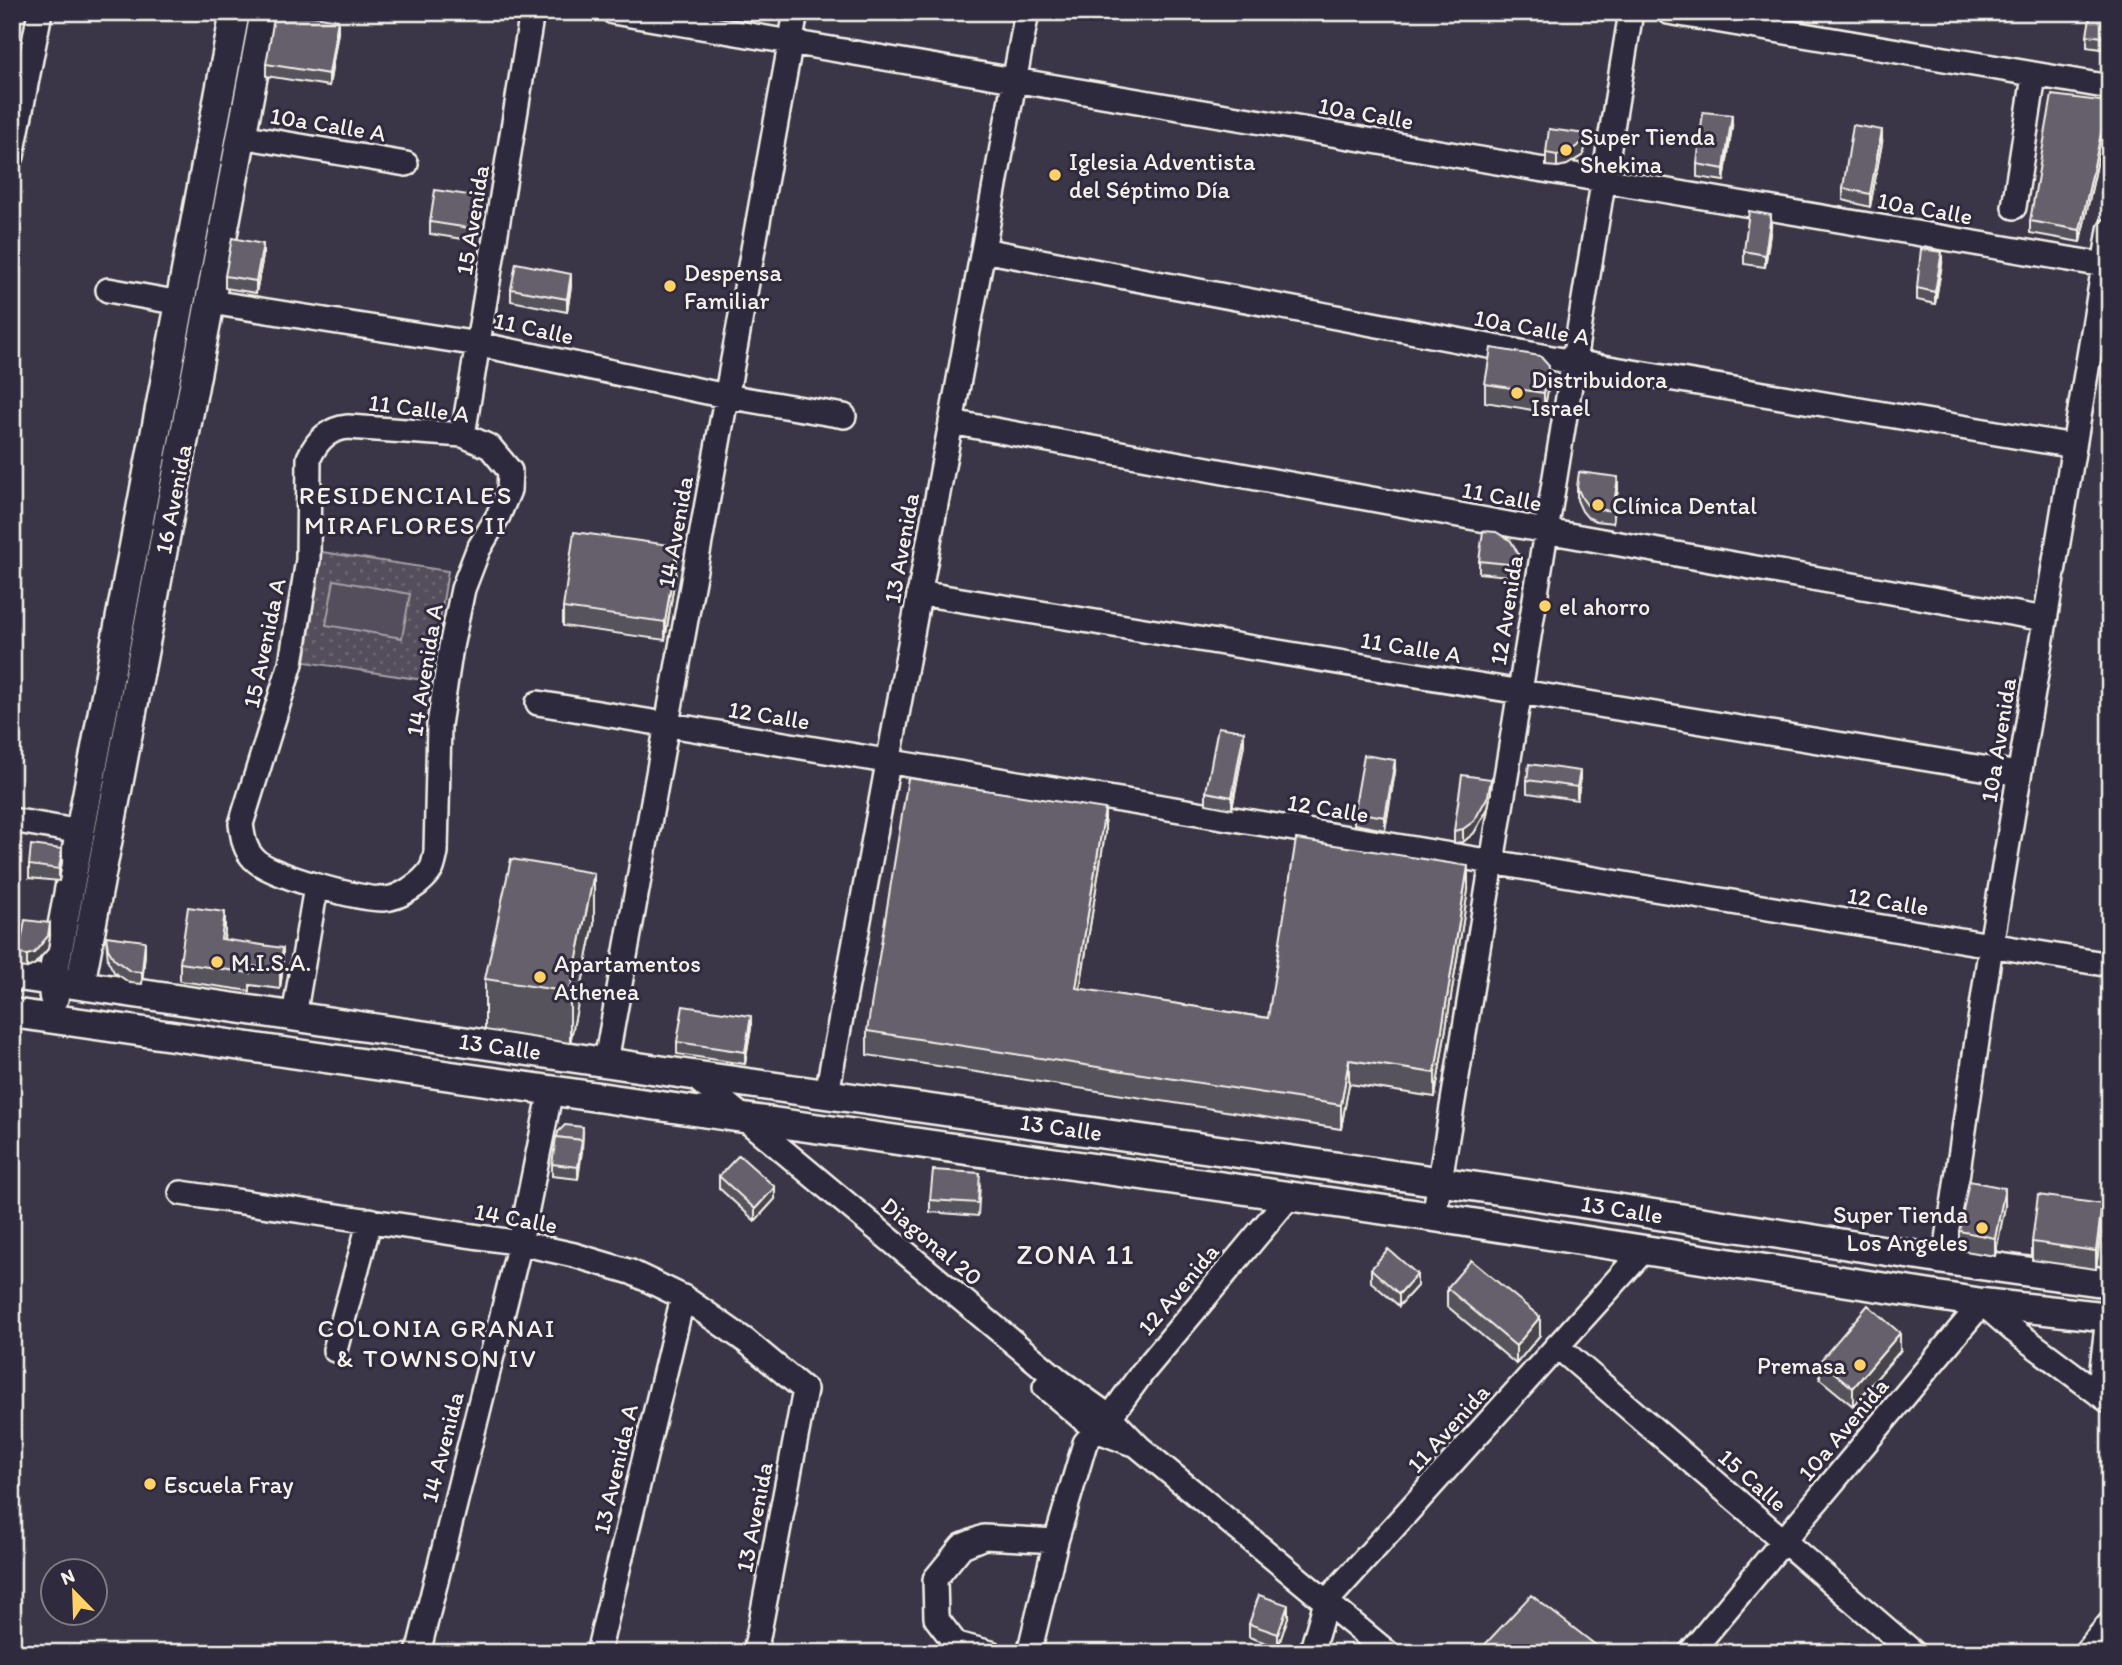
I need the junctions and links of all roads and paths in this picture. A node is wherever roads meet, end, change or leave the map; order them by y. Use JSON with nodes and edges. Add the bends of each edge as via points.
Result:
{"nodes":[{"id":1,"x":40,"y":12,"type":"edge"},
{"id":2,"x":235,"y":12,"type":"edge"},
{"id":3,"x":265,"y":12,"type":"edge"},
{"id":4,"x":532,"y":12,"type":"edge"},
{"id":5,"x":612,"y":12,"type":"edge"},
{"id":6,"x":796,"y":12,"type":"edge"},
{"id":7,"x":1027,"y":12,"type":"edge"},
{"id":8,"x":1630,"y":12,"type":"edge"},
{"id":9,"x":1668,"y":12,"type":"edge"},
{"id":10,"x":791,"y":43,"type":"junction"},
{"id":11,"x":2035,"y":75,"type":"junction"},
{"id":12,"x":1014,"y":80,"type":"junction"},
{"id":13,"x":2110,"y":87,"type":"edge"},
{"id":14,"x":241,"y":136,"type":"junction"},
{"id":15,"x":12,"y":156,"type":"edge"},
{"id":16,"x":406,"y":164,"type":"dead end"},
{"id":17,"x":1603,"y":180,"type":"junction"},
{"id":18,"x":2014,"y":207,"type":"dead end"},
{"id":19,"x":2110,"y":230,"type":"edge"},
{"id":20,"x":983,"y":250,"type":"junction"},
{"id":21,"x":2107,"y":266,"type":"edge"},
{"id":22,"x":108,"y":290,"type":"dead end"},
{"id":23,"x":210,"y":302,"type":"junction"},
{"id":24,"x":180,"y":303,"type":"junction"},
{"id":25,"x":478,"y":344,"type":"junction"},
{"id":26,"x":1573,"y":362,"type":"junction"},
{"id":27,"x":726,"y":396,"type":"junction"},
{"id":28,"x":844,"y":416,"type":"dead end"},
{"id":29,"x":951,"y":422,"type":"junction"},
{"id":30,"x":463,"y":435,"type":"junction"},
{"id":31,"x":316,"y":444,"type":"joint"},
{"id":32,"x":2074,"y":446,"type":"junction"},
{"id":33,"x":510,"y":471,"type":"joint"},
{"id":34,"x":1546,"y":531,"type":"junction"},
{"id":35,"x":919,"y":593,"type":"junction"},
{"id":36,"x":2045,"y":619,"type":"junction"},
{"id":37,"x":1520,"y":691,"type":"junction"},
{"id":38,"x":538,"y":703,"type":"dead end"},
{"id":39,"x":667,"y":725,"type":"junction"},
{"id":40,"x":888,"y":762,"type":"junction"},
{"id":41,"x":2019,"y":774,"type":"junction"},
{"id":42,"x":12,"y":820,"type":"edge"},
{"id":43,"x":80,"y":832,"type":"junction"},
{"id":44,"x":1492,"y":862,"type":"junction"},
{"id":45,"x":316,"y":887,"type":"junction"},
{"id":46,"x":1991,"y":945,"type":"junction"},
{"id":47,"x":2110,"y":965,"type":"edge"},
{"id":48,"x":12,"y":975,"type":"edge"},
{"id":49,"x":52,"y":981,"type":"junction"},
{"id":50,"x":80,"y":985,"type":"junction"},
{"id":51,"x":12,"y":1013,"type":"edge"},
{"id":52,"x":294,"y":1016,"type":"junction"},
{"id":53,"x":119,"y":1029,"type":"junction"},
{"id":54,"x":606,"y":1061,"type":"junction"},
{"id":55,"x":692,"y":1075,"type":"junction"},
{"id":56,"x":551,"y":1090,"type":"junction"},
{"id":57,"x":827,"y":1093,"type":"junction"},
{"id":58,"x":730,"y":1117,"type":"junction"},
{"id":59,"x":1439,"y":1181,"type":"junction"},
{"id":60,"x":181,"y":1193,"type":"dead end"},
{"id":61,"x":1289,"y":1197,"type":"junction"},
{"id":62,"x":1434,"y":1217,"type":"junction"},
{"id":63,"x":370,"y":1220,"type":"junction"},
{"id":64,"x":520,"y":1243,"type":"junction"},
{"id":65,"x":1645,"y":1249,"type":"junction"},
{"id":66,"x":1945,"y":1260,"type":"junction"},
{"id":67,"x":2110,"y":1283,"type":"edge"},
{"id":68,"x":683,"y":1297,"type":"junction"},
{"id":69,"x":1982,"y":1303,"type":"junction"},
{"id":70,"x":2109,"y":1313,"type":"edge"},
{"id":71,"x":1557,"y":1346,"type":"junction"},
{"id":72,"x":335,"y":1350,"type":"dead end"},
{"id":73,"x":1142,"y":1373,"type":"junction"},
{"id":74,"x":1060,"y":1381,"type":"junction"},
{"id":75,"x":805,"y":1390,"type":"joint"},
{"id":76,"x":2105,"y":1398,"type":"edge"},
{"id":77,"x":1103,"y":1423,"type":"junction"},
{"id":78,"x":1056,"y":1541,"type":"junction"},
{"id":79,"x":1784,"y":1541,"type":"junction"},
{"id":80,"x":1326,"y":1602,"type":"junction"},
{"id":81,"x":2110,"y":1623,"type":"edge"},
{"id":82,"x":418,"y":1653,"type":"edge"},
{"id":83,"x":598,"y":1653,"type":"edge"},
{"id":84,"x":755,"y":1653,"type":"edge"},
{"id":85,"x":991,"y":1653,"type":"edge"},
{"id":86,"x":1029,"y":1653,"type":"edge"},
{"id":87,"x":1311,"y":1653,"type":"edge"},
{"id":88,"x":1388,"y":1653,"type":"edge"},
{"id":89,"x":1690,"y":1653,"type":"edge"},
{"id":90,"x":1914,"y":1653,"type":"edge"},
{"id":91,"x":2085,"y":1653,"type":"edge"}],
"edges":[{"from":1,"to":15,"type":"street"},
{"from":2,"to":24,"type":"main road","name":"16 Avenida"},
{"from":3,"to":14,"type":"main road","name":"16 Avenida"},
{"from":4,"to":25,"type":"street","name":"15 Avenida"},
{"from":5,"to":10,"type":"street","name":"10a Calle"},
{"from":6,"to":10,"type":"street","name":"14 Avenida"},
{"from":7,"to":12,"type":"street","name":"13 Avenida"},
{"from":8,"to":17,"type":"street","name":"12 Avenida"},
{"from":9,"to":11,"type":"street"},
{"from":10,"to":12,"type":"street","name":"10a Calle"},
{"from":10,"to":27,"type":"street","name":"14 Avenida"},
{"from":11,"to":13,"type":"street"},
{"from":11,"to":18,"type":"street"},
{"from":12,"to":17,"type":"street","name":"10a Calle"},
{"from":12,"to":20,"type":"street","name":"13 Avenida"},
{"from":14,"to":16,"type":"street","name":"10a Calle A"},
{"from":14,"to":23,"type":"main road","name":"16 Avenida"},
{"from":17,"to":21,"type":"street","name":"10a Calle"},
{"from":17,"to":26,"type":"street","name":"12 Avenida"},
{"from":19,"to":21,"type":"street","name":"10a Avenida"},
{"from":20,"to":26,"type":"street","name":"10a Calle A"},
{"from":20,"to":29,"type":"street","name":"13 Avenida"},
{"from":21,"to":32,"type":"street","name":"10a Avenida"},
{"from":22,"to":24,"type":"street"},
{"from":23,"to":25,"type":"street","name":"11 Calle"},
{"from":23,"to":50,"type":"main road","name":"16 Avenida"},
{"from":24,"to":43,"type":"main road","name":"16 Avenida"},
{"from":25,"to":27,"type":"street","name":"11 Calle"},
{"from":25,"to":30,"type":"street","name":"15 Avenida"},
{"from":26,"to":32,"type":"street","name":"10a Calle A"},
{"from":26,"to":34,"type":"street","name":"12 Avenida"},
{"from":27,"to":28,"type":"street","name":"11 Calle"},
{"from":27,"to":39,"type":"street","name":"14 Avenida"},
{"from":29,"to":34,"type":"street","name":"11 Calle"},
{"from":29,"to":35,"type":"street","name":"13 Avenida"},
{"from":30,"to":31,"type":"street","name":"11 Calle A","via":[[348,427],[331,430]]},
{"from":30,"to":33,"type":"street","name":"11 Calle A","via":[[491,447]]},
{"from":31,"to":45,"type":"street","name":"15 Avenida A","via":[[308,466],[308,560],[291,663],[242,824],[247,850],[258,863]]},
{"from":32,"to":36,"type":"street","name":"10a Avenida"},
{"from":33,"to":45,"type":"street","name":"14 Avenida A","via":[[509,490],[463,589],[451,647],[439,725],[433,866],[418,882],[384,899]]},
{"from":34,"to":36,"type":"street","name":"11 Calle"},
{"from":34,"to":37,"type":"street","name":"12 Avenida"},
{"from":35,"to":37,"type":"street","name":"11 Calle A"},
{"from":35,"to":40,"type":"street","name":"13 Avenida"},
{"from":36,"to":41,"type":"street","name":"10a Avenida"},
{"from":37,"to":41,"type":"street","name":"11 Calle A"},
{"from":37,"to":44,"type":"street","name":"12 Avenida"},
{"from":38,"to":39,"type":"street","name":"12 Calle"},
{"from":39,"to":40,"type":"street","name":"12 Calle"},
{"from":39,"to":54,"type":"street","name":"14 Avenida"},
{"from":40,"to":44,"type":"street","name":"12 Calle"},
{"from":40,"to":57,"type":"street","name":"13 Avenida"},
{"from":41,"to":46,"type":"street","name":"10a Avenida"},
{"from":42,"to":43,"type":"street"},
{"from":43,"to":49,"type":"main road","name":"16 Avenida"},
{"from":44,"to":46,"type":"street","name":"12 Calle"},
{"from":44,"to":59,"type":"street","name":"12 Avenida"},
{"from":45,"to":52,"type":"street"},
{"from":46,"to":47,"type":"street","name":"12 Calle"},
{"from":46,"to":66,"type":"street","name":"10a Avenida"},
{"from":48,"to":49,"type":"main road","name":"13 Calle"},
{"from":49,"to":50,"type":"main road","name":"13 Calle"},
{"from":49,"to":53,"type":"main road","via":[[55,999],[65,1007]]},
{"from":50,"to":52,"type":"main road","name":"13 Calle"},
{"from":51,"to":53,"type":"main road","name":"13 Calle"},
{"from":52,"to":54,"type":"main road","name":"13 Calle"},
{"from":53,"to":56,"type":"main road","name":"13 Calle"},
{"from":54,"to":55,"type":"main road","name":"13 Calle"},
{"from":55,"to":57,"type":"main road","name":"13 Calle"},
{"from":55,"to":58,"type":"street","name":"Diagonal 20"},
{"from":56,"to":58,"type":"main road","name":"13 Calle"},
{"from":56,"to":64,"type":"street","name":"14 Avenida"},
{"from":57,"to":59,"type":"main road","name":"13 Calle"},
{"from":58,"to":61,"type":"main road","name":"13 Calle"},
{"from":58,"to":74,"type":"street","name":"Diagonal 20"},
{"from":58,"to":77,"type":"street","name":"Diagonal 20"},
{"from":59,"to":62,"type":"street","name":"12 Avenida"},
{"from":59,"to":66,"type":"main road","name":"13 Calle"},
{"from":60,"to":63,"type":"street","name":"14 Calle"},
{"from":61,"to":62,"type":"main road","name":"13 Calle"},
{"from":61,"to":73,"type":"street","name":"12 Avenida"},
{"from":62,"to":65,"type":"main road","name":"13 Calle"},
{"from":63,"to":64,"type":"street","name":"14 Calle"},
{"from":63,"to":72,"type":"street"},
{"from":64,"to":68,"type":"street","name":"14 Calle","via":[[631,1272]]},
{"from":64,"to":82,"type":"street","name":"14 Avenida"},
{"from":65,"to":69,"type":"main road","name":"13 Calle"},
{"from":65,"to":71,"type":"street","name":"11 Avenida"},
{"from":66,"to":67,"type":"main road","name":"13 Calle"},
{"from":68,"to":75,"type":"street","name":"14 Calle","via":[[747,1341]]},
{"from":68,"to":83,"type":"street","name":"13 Avenida A"},
{"from":69,"to":70,"type":"main road","name":"13 Calle"},
{"from":69,"to":76,"type":"street"},
{"from":69,"to":79,"type":"street","name":"10a Avenida"},
{"from":70,"to":76,"type":"street"},
{"from":71,"to":79,"type":"street","name":"15 Calle"},
{"from":71,"to":80,"type":"street","name":"11 Avenida"},
{"from":73,"to":74,"type":"street","via":[[1105,1400],[1096,1400]]},
{"from":73,"to":77,"type":"street","name":"12 Avenida"},
{"from":74,"to":77,"type":"street","name":"Diagonal 20"},
{"from":75,"to":84,"type":"street","name":"13 Avenida"},
{"from":77,"to":78,"type":"street","name":"12 Avenida","via":[[1085,1443]]},
{"from":77,"to":80,"type":"street","name":"Diagonal 20","via":[[1139,1447]]},
{"from":78,"to":85,"type":"street","via":[[984,1537],[962,1546],[935,1579],[936,1618],[956,1644]]},
{"from":78,"to":86,"type":"street","name":"12 Avenida"},
{"from":79,"to":89,"type":"street","name":"10a Avenida"},
{"from":79,"to":90,"type":"street","name":"15 Calle"},
{"from":80,"to":87,"type":"street","name":"11 Avenida"},
{"from":80,"to":88,"type":"street","name":"Diagonal 20"},
{"from":81,"to":91,"type":"street"}]}
